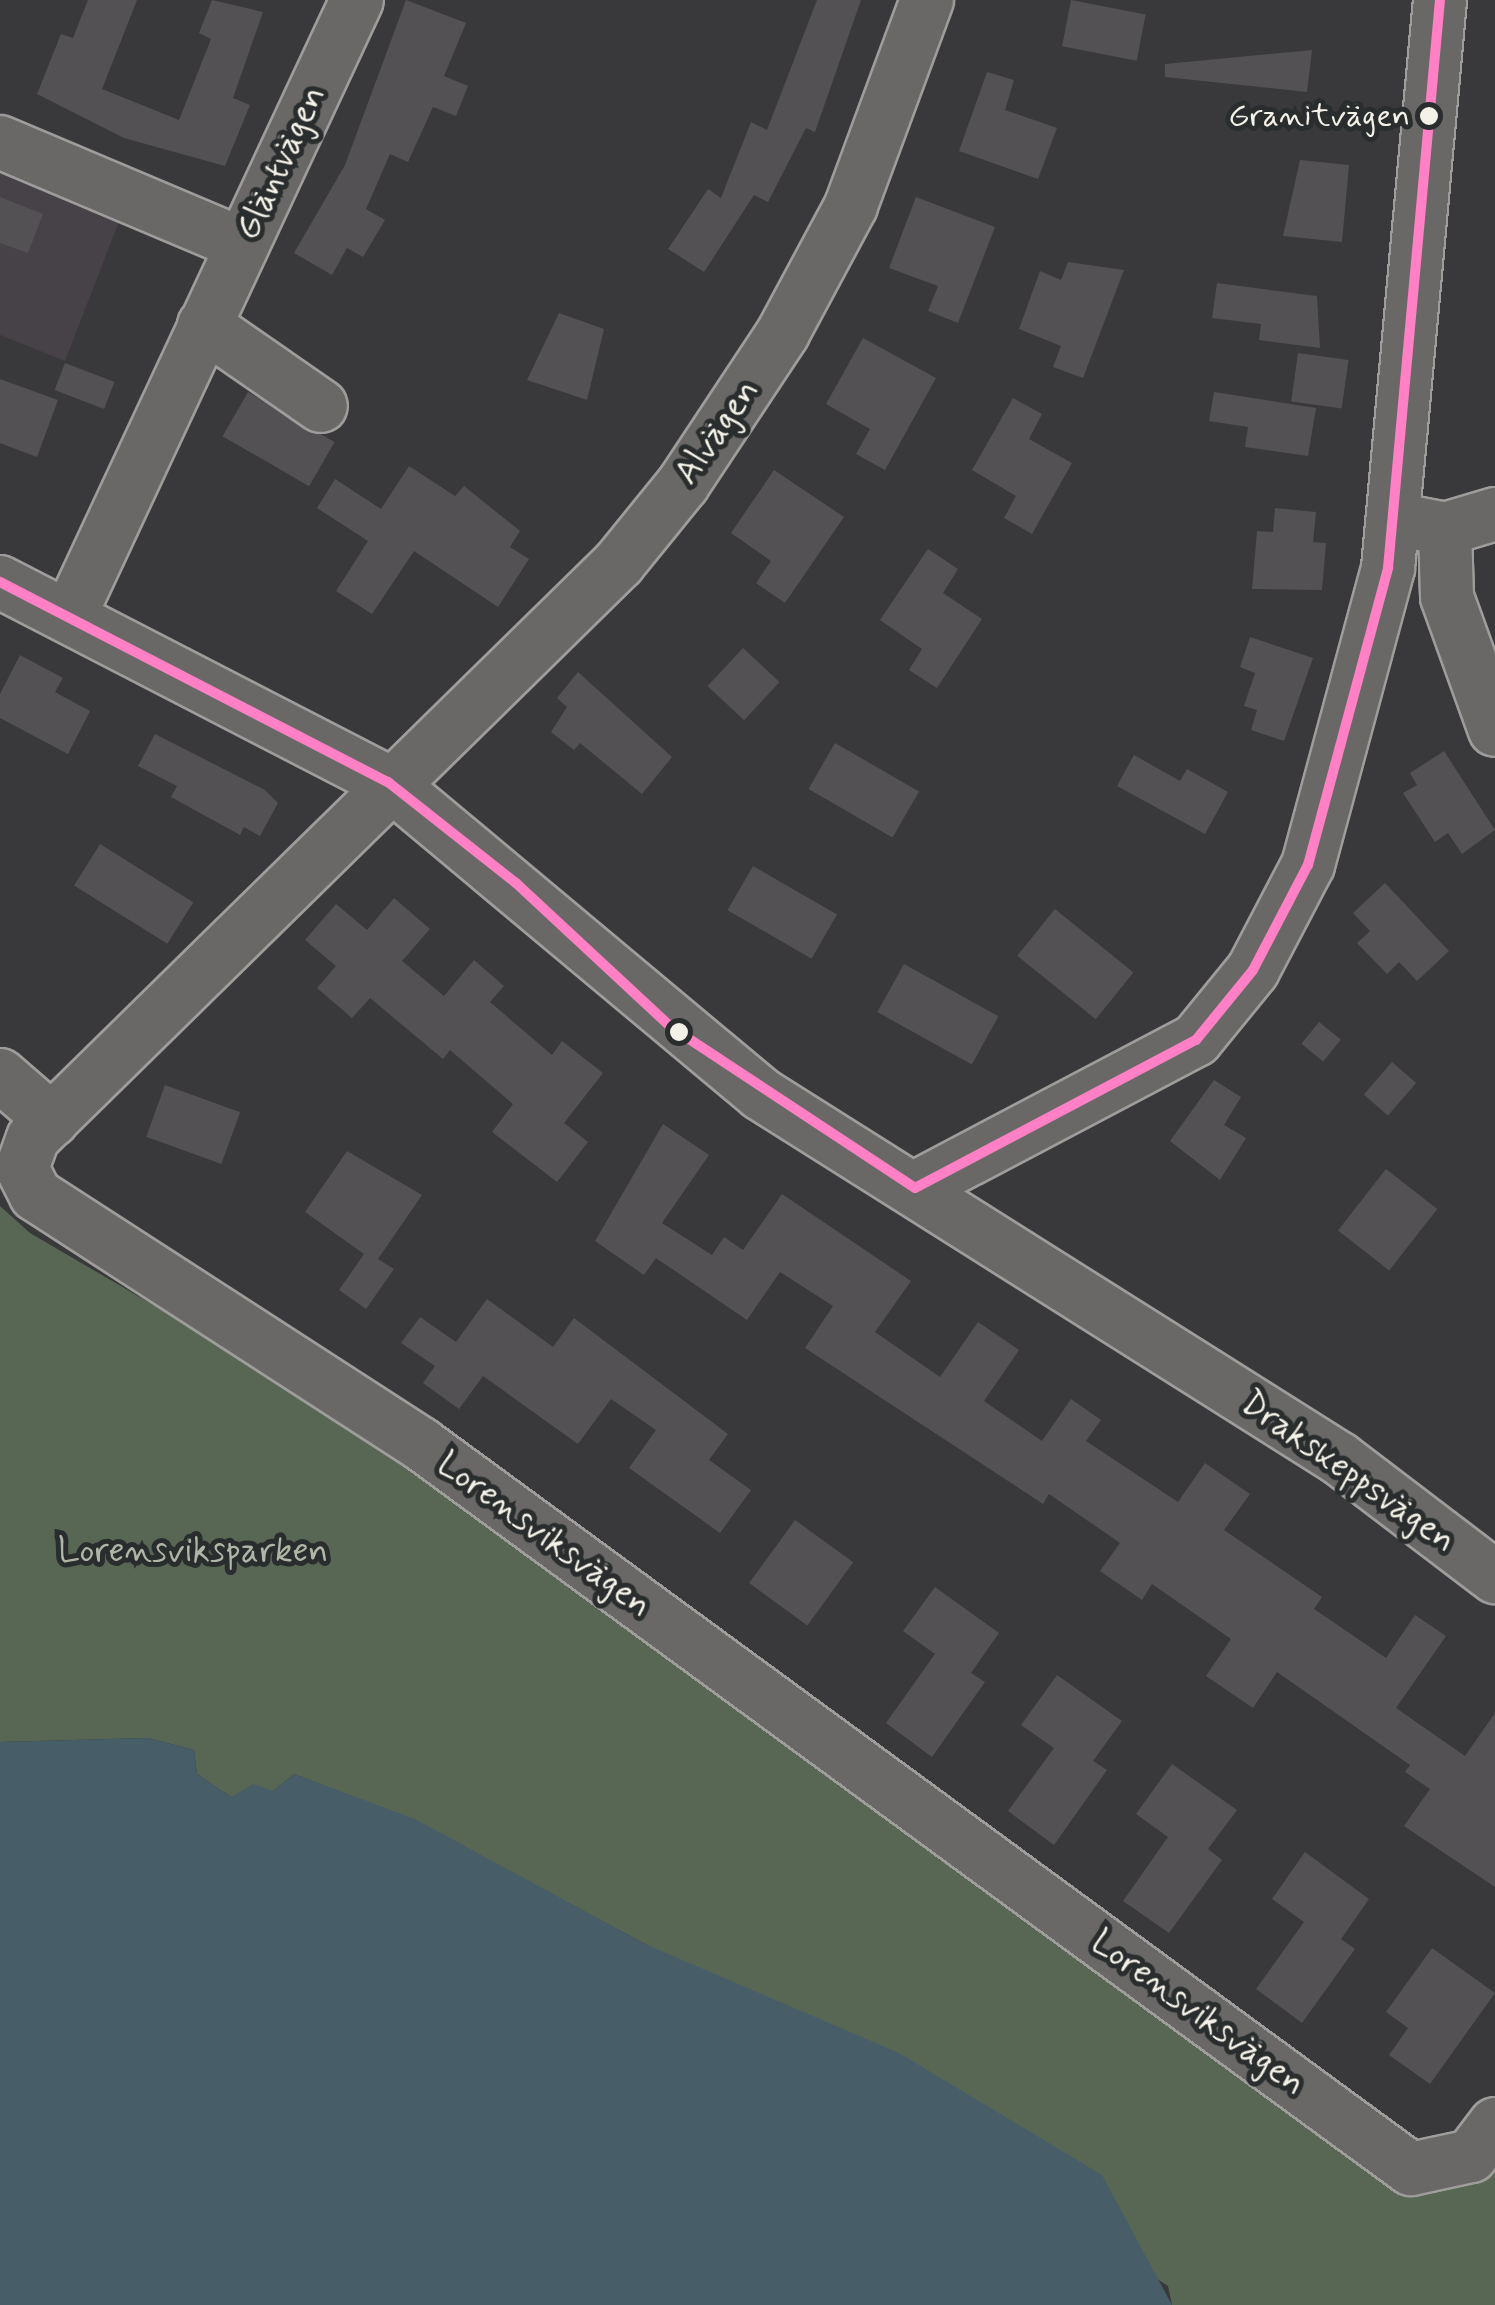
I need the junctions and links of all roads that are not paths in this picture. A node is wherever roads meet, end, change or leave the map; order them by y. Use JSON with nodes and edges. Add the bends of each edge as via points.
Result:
{"nodes":[{"id":1,"x":357,"y":0,"type":"edge"},
{"id":2,"x":927,"y":0,"type":"edge"},
{"id":3,"x":1440,"y":0,"type":"edge"},
{"id":4,"x":0,"y":142,"type":"edge"},
{"id":5,"x":242,"y":244,"type":"junction"},
{"id":6,"x":204,"y":325,"type":"junction"},
{"id":7,"x":321,"y":406,"type":"dead end"},
{"id":8,"x":1495,"y":514,"type":"edge"},
{"id":9,"x":1394,"y":519,"type":"junction"},
{"id":10,"x":1445,"y":529,"type":"junction"},
{"id":11,"x":0,"y":582,"type":"edge"},
{"id":12,"x":71,"y":613,"type":"junction"},
{"id":13,"x":1495,"y":730,"type":"edge"},
{"id":14,"x":388,"y":782,"type":"junction"},
{"id":15,"x":0,"y":1075,"type":"edge"},
{"id":16,"x":52,"y":1120,"type":"junction"},
{"id":17,"x":915,"y":1188,"type":"junction"},
{"id":18,"x":1495,"y":1578,"type":"edge"},
{"id":19,"x":1495,"y":2124,"type":"edge"}],
"edges":[{"from":1,"to":5,"type":"street","name":"Gläntvägen"},
{"from":2,"to":14,"type":"street","name":"Alvägen","via":[[851,206],[739,404],[619,563]]},
{"from":3,"to":9,"type":"street"},
{"from":4,"to":5,"type":"street"},
{"from":5,"to":6,"type":"street","name":"Gläntvägen"},
{"from":6,"to":7,"type":"street"},
{"from":6,"to":12,"type":"street","name":"Gläntvägen"},
{"from":8,"to":10,"type":"street"},
{"from":9,"to":10,"type":"street"},
{"from":9,"to":17,"type":"street","via":[[1308,865],[1254,970],[1196,1040]]},
{"from":10,"to":13,"type":"street","via":[[1447,597]]},
{"from":11,"to":12,"type":"street","name":"Drakskeppsvägen"},
{"from":12,"to":14,"type":"street","name":"Drakskeppsvägen"},
{"from":14,"to":16,"type":"street","name":"Lorensviksvägen"},
{"from":14,"to":17,"type":"street","name":"Drakskeppsvägen","via":[[516,883],[670,1027]]},
{"from":15,"to":16,"type":"street"},
{"from":16,"to":19,"type":"street","name":"Lorensviksvägen","via":[[22,1168],[36,1195],[420,1444],[1411,2169],[1471,2156]]},
{"from":17,"to":18,"type":"street","name":"Drakskeppsvägen","via":[[1340,1460]]}]}
